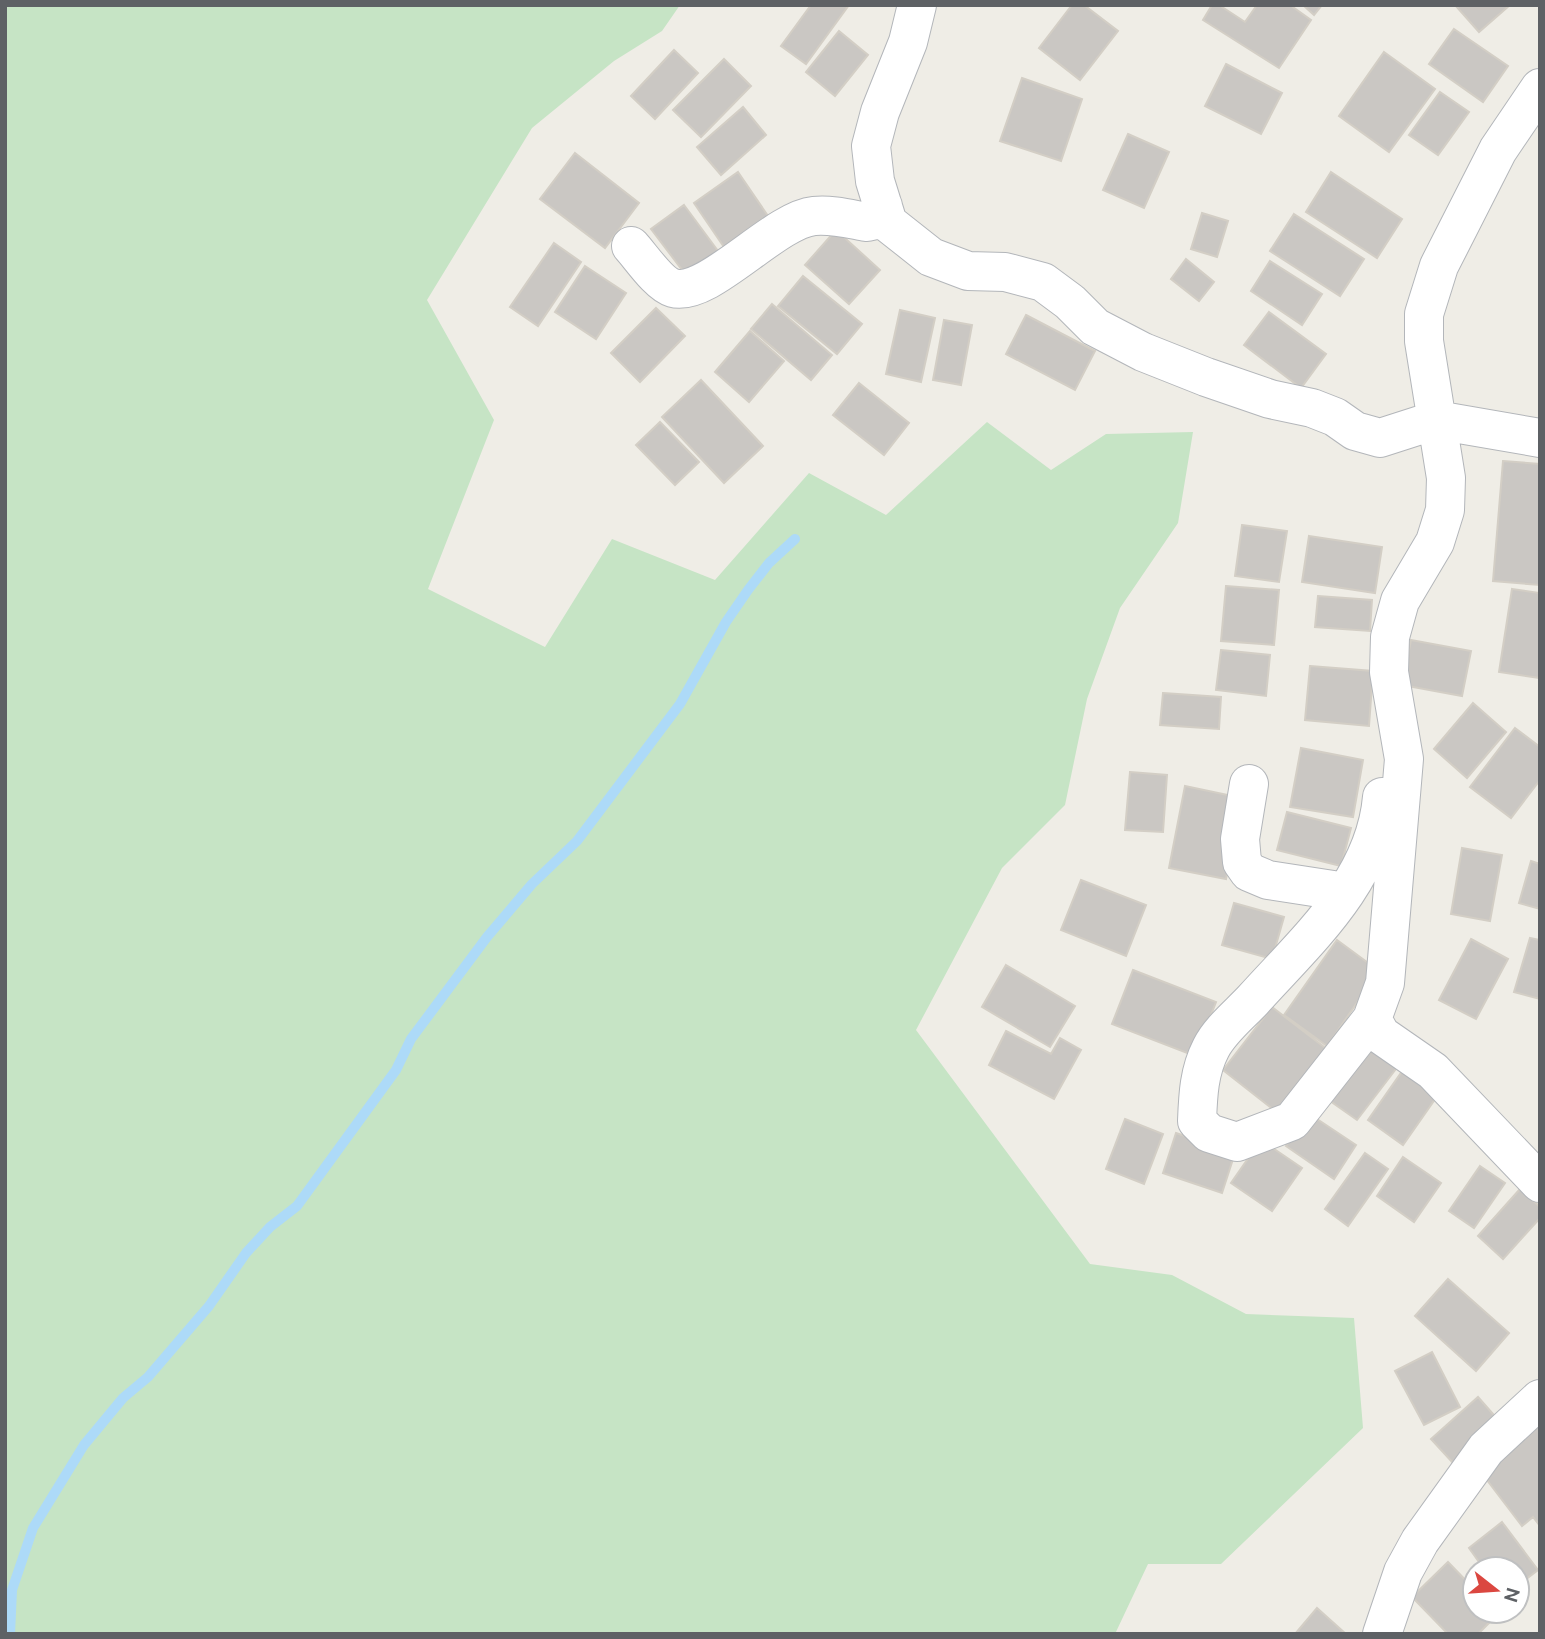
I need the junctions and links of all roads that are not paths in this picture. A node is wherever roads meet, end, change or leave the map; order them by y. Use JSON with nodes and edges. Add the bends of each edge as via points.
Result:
{"nodes":[{"id":1,"x":917,"y":5,"type":"edge"},
{"id":2,"x":1540,"y":88,"type":"edge"},
{"id":3,"x":883,"y":206,"type":"junction"},
{"id":4,"x":631,"y":246,"type":"dead end"},
{"id":5,"x":1436,"y":420,"type":"junction"},
{"id":6,"x":1540,"y":438,"type":"edge"},
{"id":7,"x":1389,"y":672,"type":"junction"},
{"id":8,"x":1249,"y":784,"type":"dead end"},
{"id":9,"x":1346,"y":892,"type":"junction"},
{"id":10,"x":1372,"y":1019,"type":"junction"},
{"id":11,"x":1540,"y":1182,"type":"edge"},
{"id":12,"x":1540,"y":1399,"type":"edge"},
{"id":13,"x":1382,"y":1634,"type":"edge"}],
"edges":[{"from":1,"to":3,"type":"street","via":[[871,146]]},
{"from":2,"to":5,"type":"street","via":[[1498,150],[1439,266],[1424,314]]},
{"from":3,"to":4,"type":"street","via":[[876,220],[867,222],[811,216],[691,287],[672,288]]},
{"from":3,"to":5,"type":"street","via":[[888,223],[931,257],[968,271],[1005,272],[1042,282],[1095,327],[1206,377],[1270,400],[1312,408],[1355,431],[1380,438]]},
{"from":5,"to":6,"type":"street"},
{"from":5,"to":7,"type":"street","via":[[1446,478],[1446,510],[1435,542],[1400,601],[1390,637]]},
{"from":7,"to":9,"type":"street","via":[[1376,719],[1380,818],[1373,844]]},
{"from":7,"to":10,"type":"street","via":[[1404,759],[1385,983]]},
{"from":8,"to":9,"type":"street","via":[[1240,839],[1242,862],[1249,872],[1268,880]]},
{"from":9,"to":10,"type":"street","via":[[1300,951],[1212,1046],[1202,1070],[1197,1121],[1209,1133],[1237,1142],[1292,1121]]},
{"from":10,"to":11,"type":"street","via":[[1381,1035],[1433,1071]]},
{"from":12,"to":13,"type":"street","via":[[1486,1449],[1420,1541],[1402,1572]]}]}
